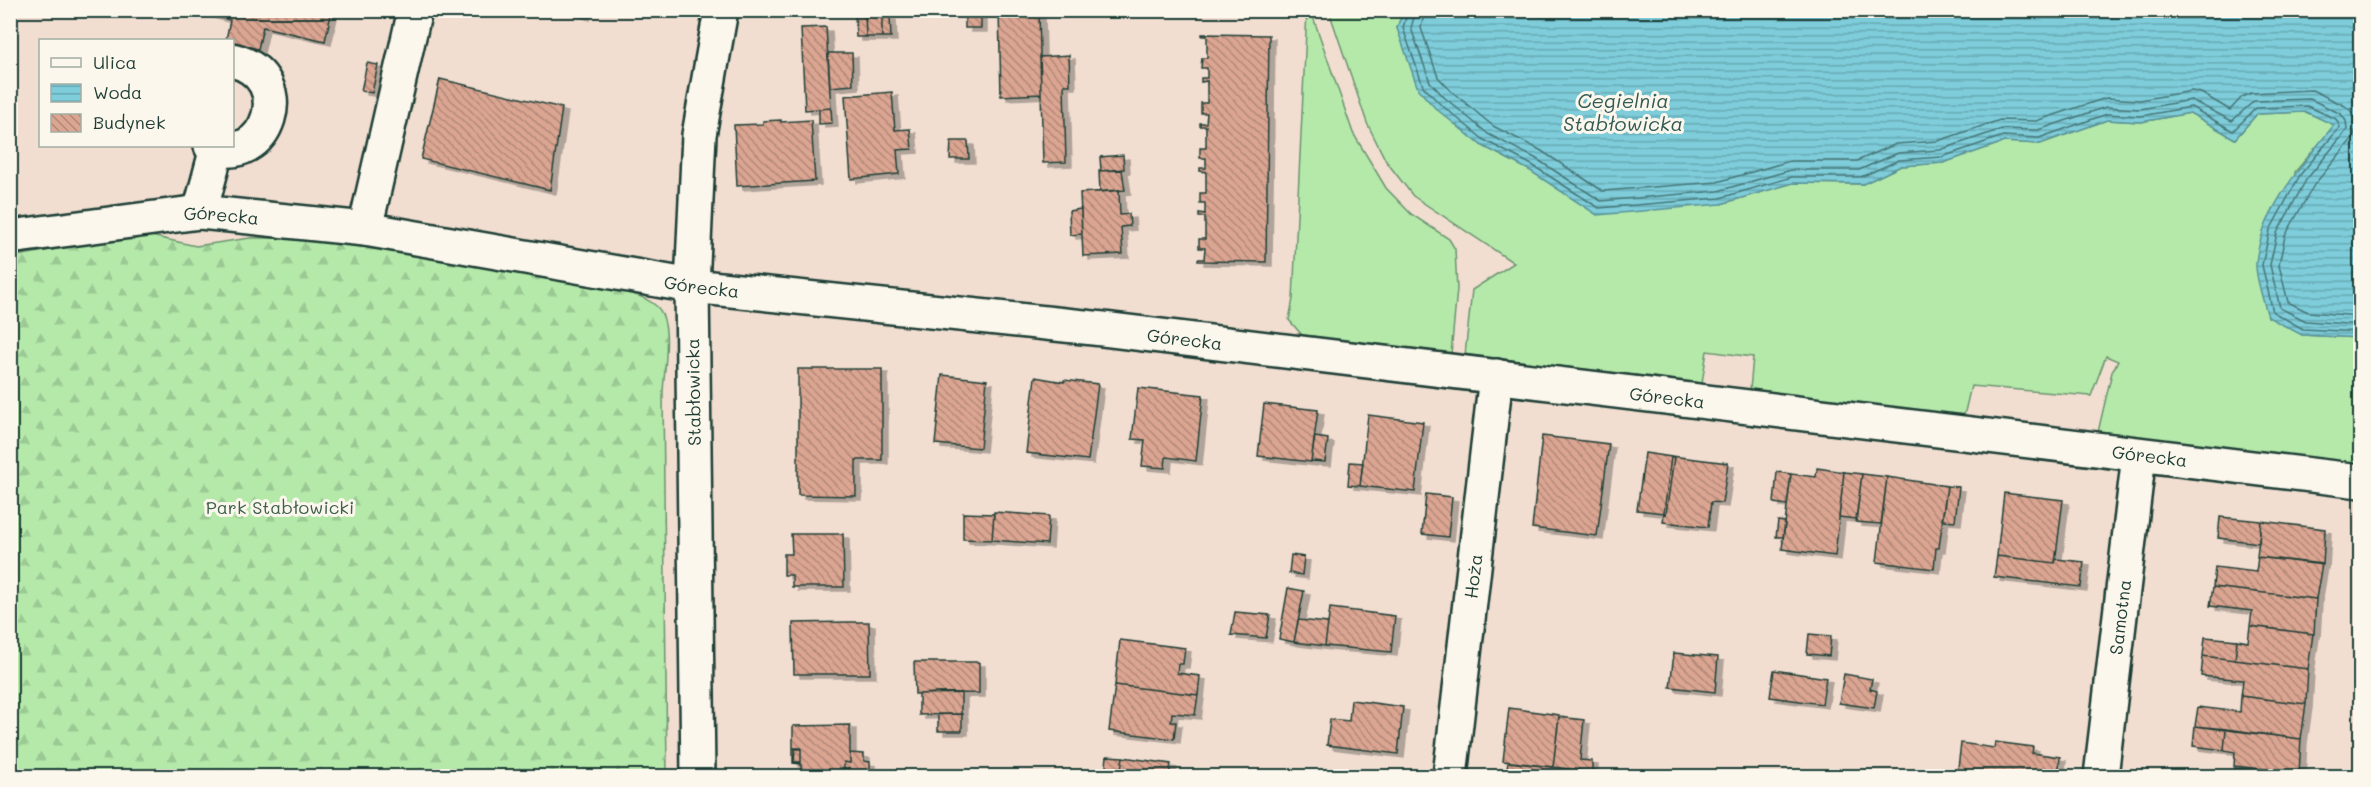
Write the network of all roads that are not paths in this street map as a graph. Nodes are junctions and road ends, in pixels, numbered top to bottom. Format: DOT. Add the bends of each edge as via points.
graph roads {
  1 [pos="415,10"];
  2 [pos="721,10"];
  3 [pos="234,61"];
  4 [pos="214,147"];
  5 [pos="200,212"];
  6 [pos="364,229"];
  7 [pos="10,237"];
  8 [pos="692,286"];
  9 [pos="1496,376"];
  10 [pos="2139,455"];
  11 [pos="2361,481"];
  12 [pos="698,777"];
  13 [pos="1450,777"];
  14 [pos="2101,777"];
  1 -- 6 [label="street"];
  2 -- 8 [label="street, Stabłowicka" via="699,135"];
  3 -- 4 [label="street" via="251,66 264,79 271,96 271,115 263,131 251,142 235,149"];
  4 -- 5 [label="street"];
  5 -- 6 [label="street, Górecka"];
  5 -- 7 [label="street, Górecka"];
  6 -- 8 [label="street, Górecka"];
  8 -- 9 [label="street, Górecka" via="1103,328"];
  8 -- 12 [label="street, Stabłowicka"];
  9 -- 10 [label="street, Górecka"];
  9 -- 13 [label="street, Hoża"];
  10 -- 11 [label="street, Górecka"];
  10 -- 14 [label="street, Samotna"];
}
